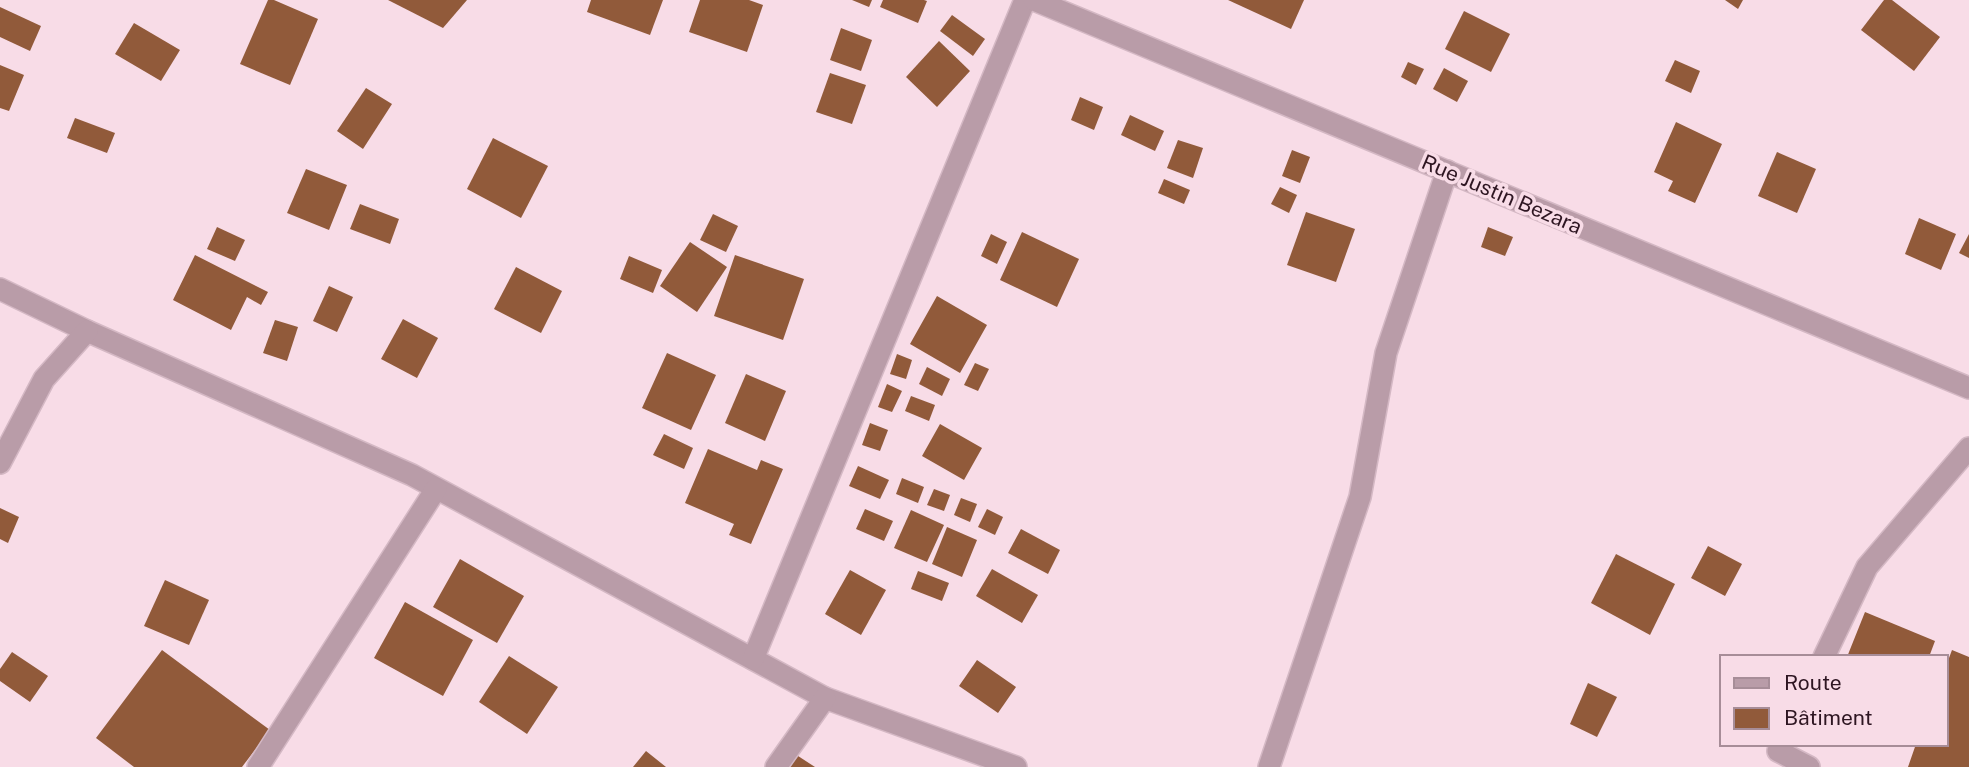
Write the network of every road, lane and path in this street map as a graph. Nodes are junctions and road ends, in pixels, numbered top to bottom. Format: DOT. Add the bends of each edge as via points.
graph roads {
  1 [pos="1025,0"];
  2 [pos="1034,0"];
  3 [pos="1447,171"];
  4 [pos="0,289"];
  5 [pos="87,331"];
  6 [pos="1969,388"];
  7 [pos="1969,448"];
  8 [pos="0,463"];
  9 [pos="436,489"];
  10 [pos="1825,655"];
  11 [pos="753,659"];
  12 [pos="825,698"];
  13 [pos="1776,754"];
  14 [pos="258,767"];
  15 [pos="776,767"];
  16 [pos="1016,767"];
  17 [pos="1269,767"];
  18 [pos="1809,767"];
  1 -- 11 [label="street"];
  2 -- 3 [label="street, Rue Justin Bezara"];
  3 -- 6 [label="street, Rue Justin Bezara"];
  3 -- 17 [label="street" via="1386,353 1360,497"];
  4 -- 5 [label="street"];
  5 -- 8 [label="street" via="44,379"];
  5 -- 9 [label="street"];
  7 -- 10 [label="street" via="1867,567"];
  9 -- 11 [label="street"];
  9 -- 14 [label="street"];
  11 -- 12 [label="street"];
  12 -- 15 [label="street"];
  12 -- 16 [label="street"];
  13 -- 18 [label="street"];
}
